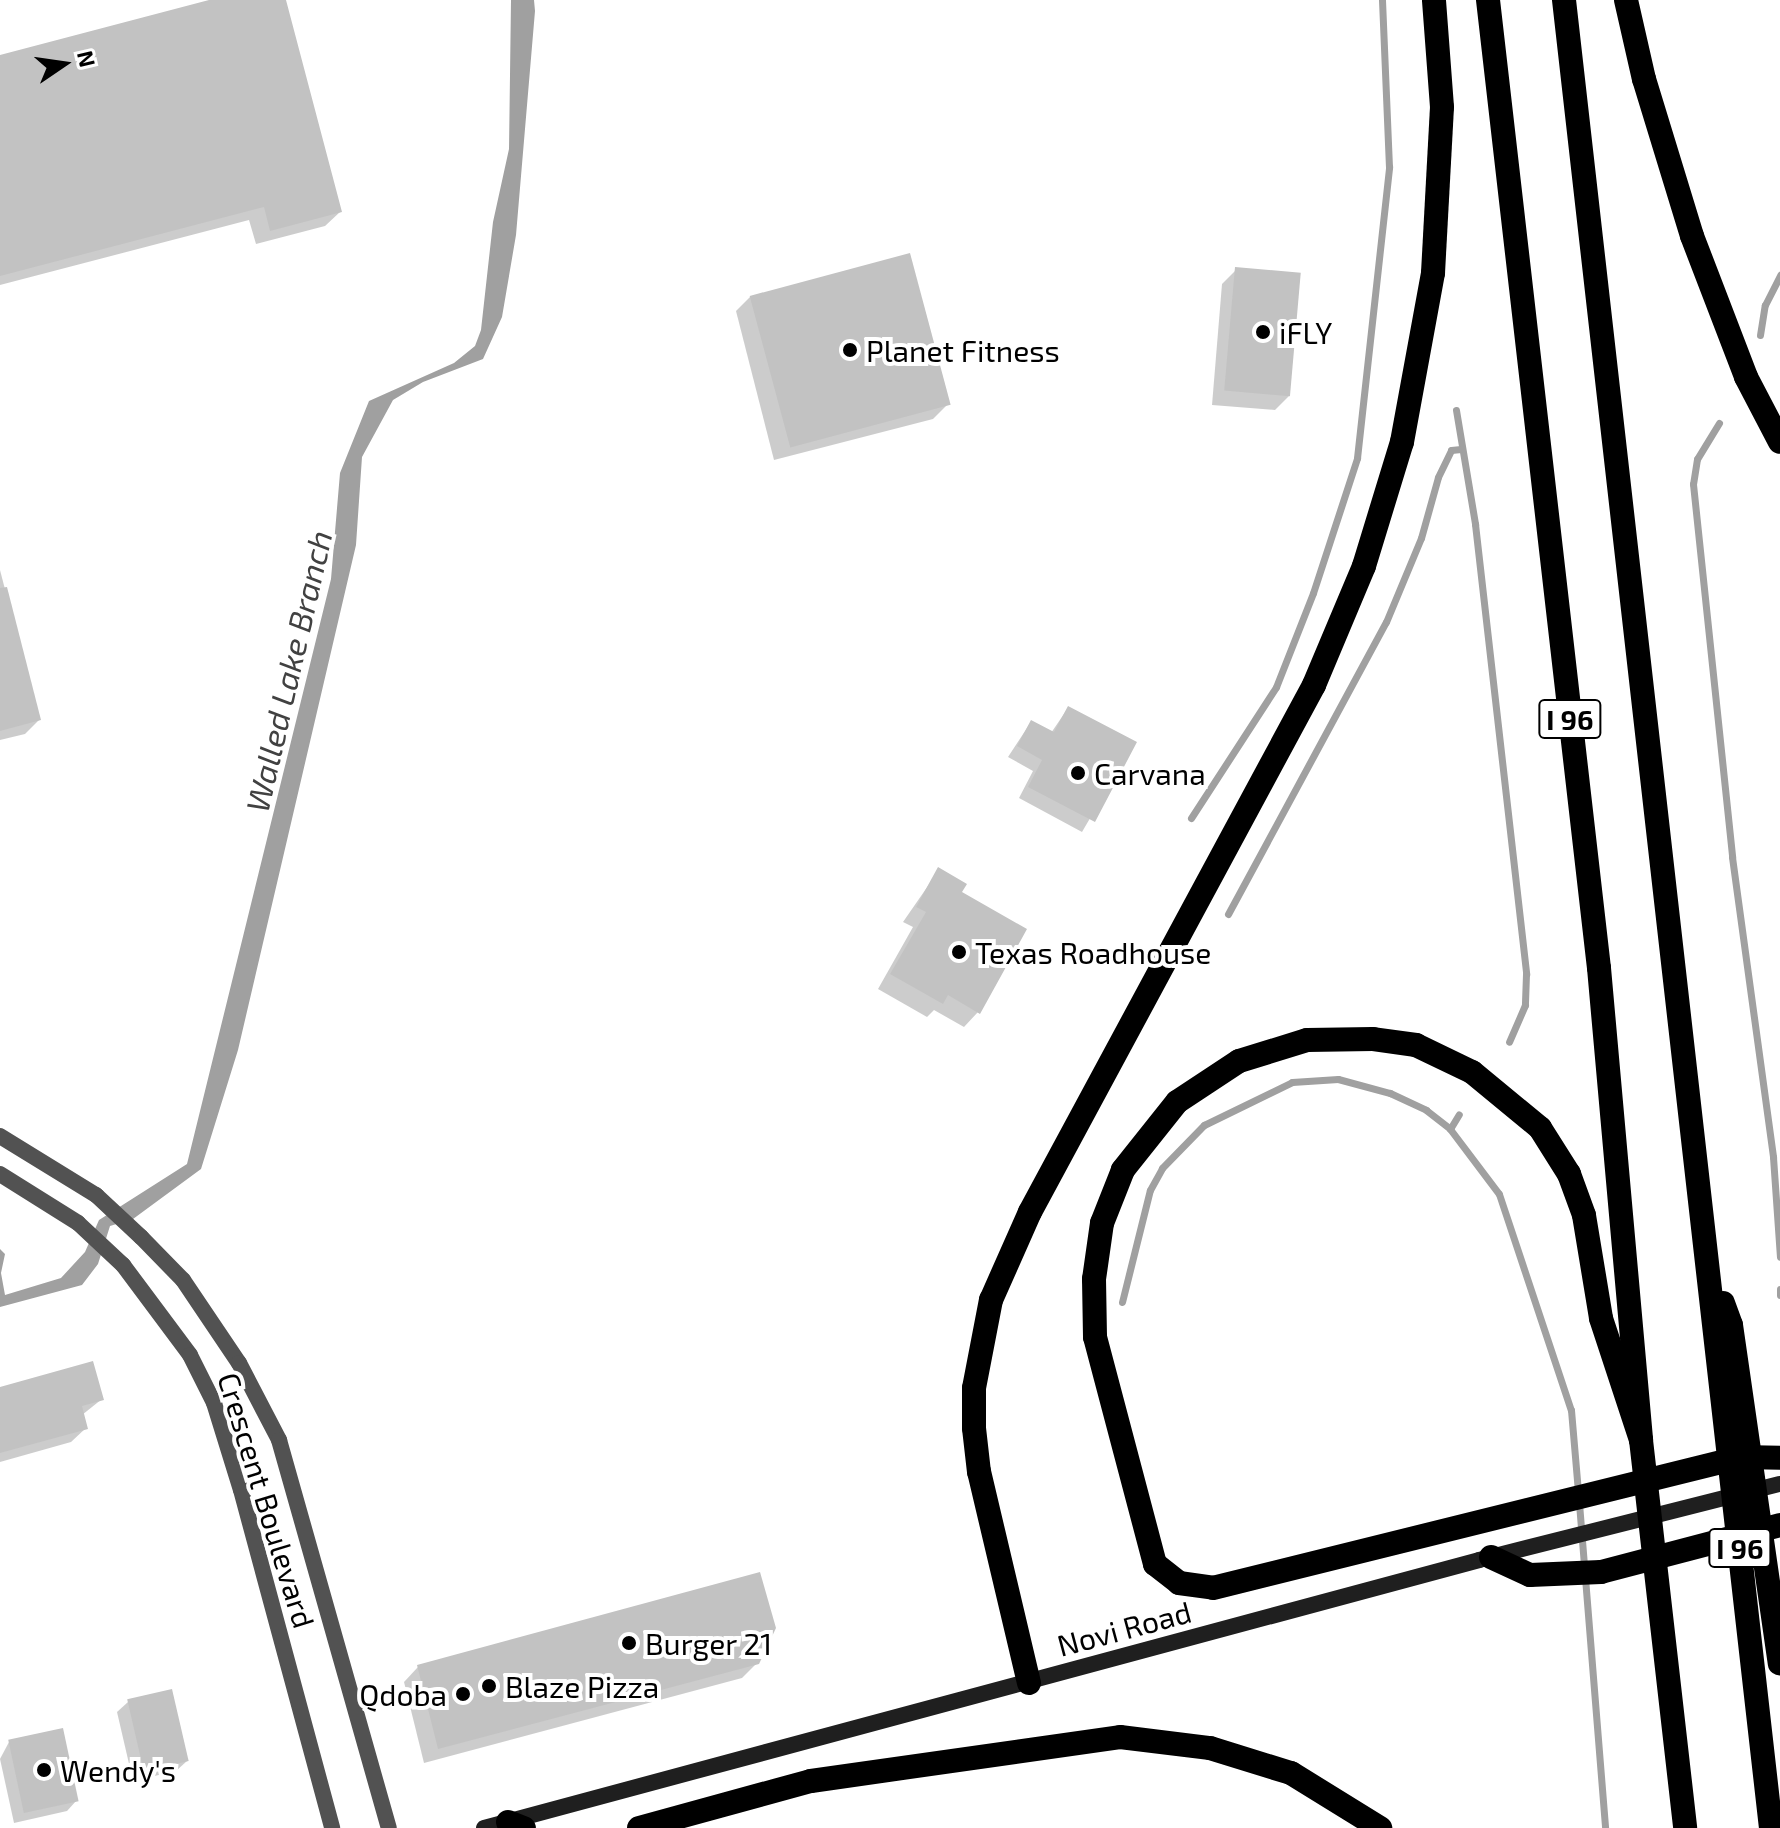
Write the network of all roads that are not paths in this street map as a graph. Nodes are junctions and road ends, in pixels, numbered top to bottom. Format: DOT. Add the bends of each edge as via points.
graph roads {
  1 [pos="1434,0"];
  2 [pos="1488,0"];
  3 [pos="1564,0"];
  4 [pos="1626,0"];
  5 [pos="1780,442"];
  6 [pos="0,1136"];
  7 [pos="0,1174"];
  8 [pos="1708,1268"];
  9 [pos="1641,1440"];
  10 [pos="1780,1458"];
  11 [pos="1780,1484"];
  12 [pos="1780,1525"];
  13 [pos="1491,1557"];
  14 [pos="1780,1663"];
  15 [pos="1029,1683"];
  16 [pos="505,1826"];
  17 [pos="332,1828"];
  18 [pos="389,1828"];
  19 [pos="639,1828"];
  20 [pos="1380,1828"];
  21 [pos="1685,1828"];
  22 [pos="1771,1828"];
  1 -- 15 [label="highway" via="1442,107 1433,273 1402,442 1364,566 1314,685 1030,1212 991,1300 974,1388 974,1428 979,1472"];
  2 -- 9 [label="highway, I 96" via="1599,968"];
  3 -- 8 [label="highway, I 96"];
  4 -- 5 [label="highway" via="1692,236 1746,377"];
  6 -- 18 [label="street, Crescent Boulevard" via="96,1195 183,1280 239,1363 279,1440"];
  7 -- 17 [label="street, Crescent Boulevard" via="78,1223 152,1300 190,1355 214,1403"];
  8 -- 14 [label="highway" via="1731,1325"];
  8 -- 22 [label="highway, I 96"];
  9 -- 10 [label="highway" via="1601,1318 1584,1215 1569,1174 1540,1128 1472,1072 1416,1045 1373,1039 1307,1040 1239,1061 1177,1102 1123,1170 1102,1223 1094,1279 1095,1337 1155,1564 1179,1583 1213,1588 1741,1457"];
  9 -- 21 [label="highway, I 96"];
  11 -- 13 [label="main road, Novi Road"];
  12 -- 13 [label="highway" via="1627,1566 1573,1574 1530,1575"];
  13 -- 15 [label="main road, Novi Road"];
  15 -- 16 [label="main road, Novi Road"];
  19 -- 20 [label="highway" via="811,1781 1120,1737 1210,1748 1291,1773"];
}
